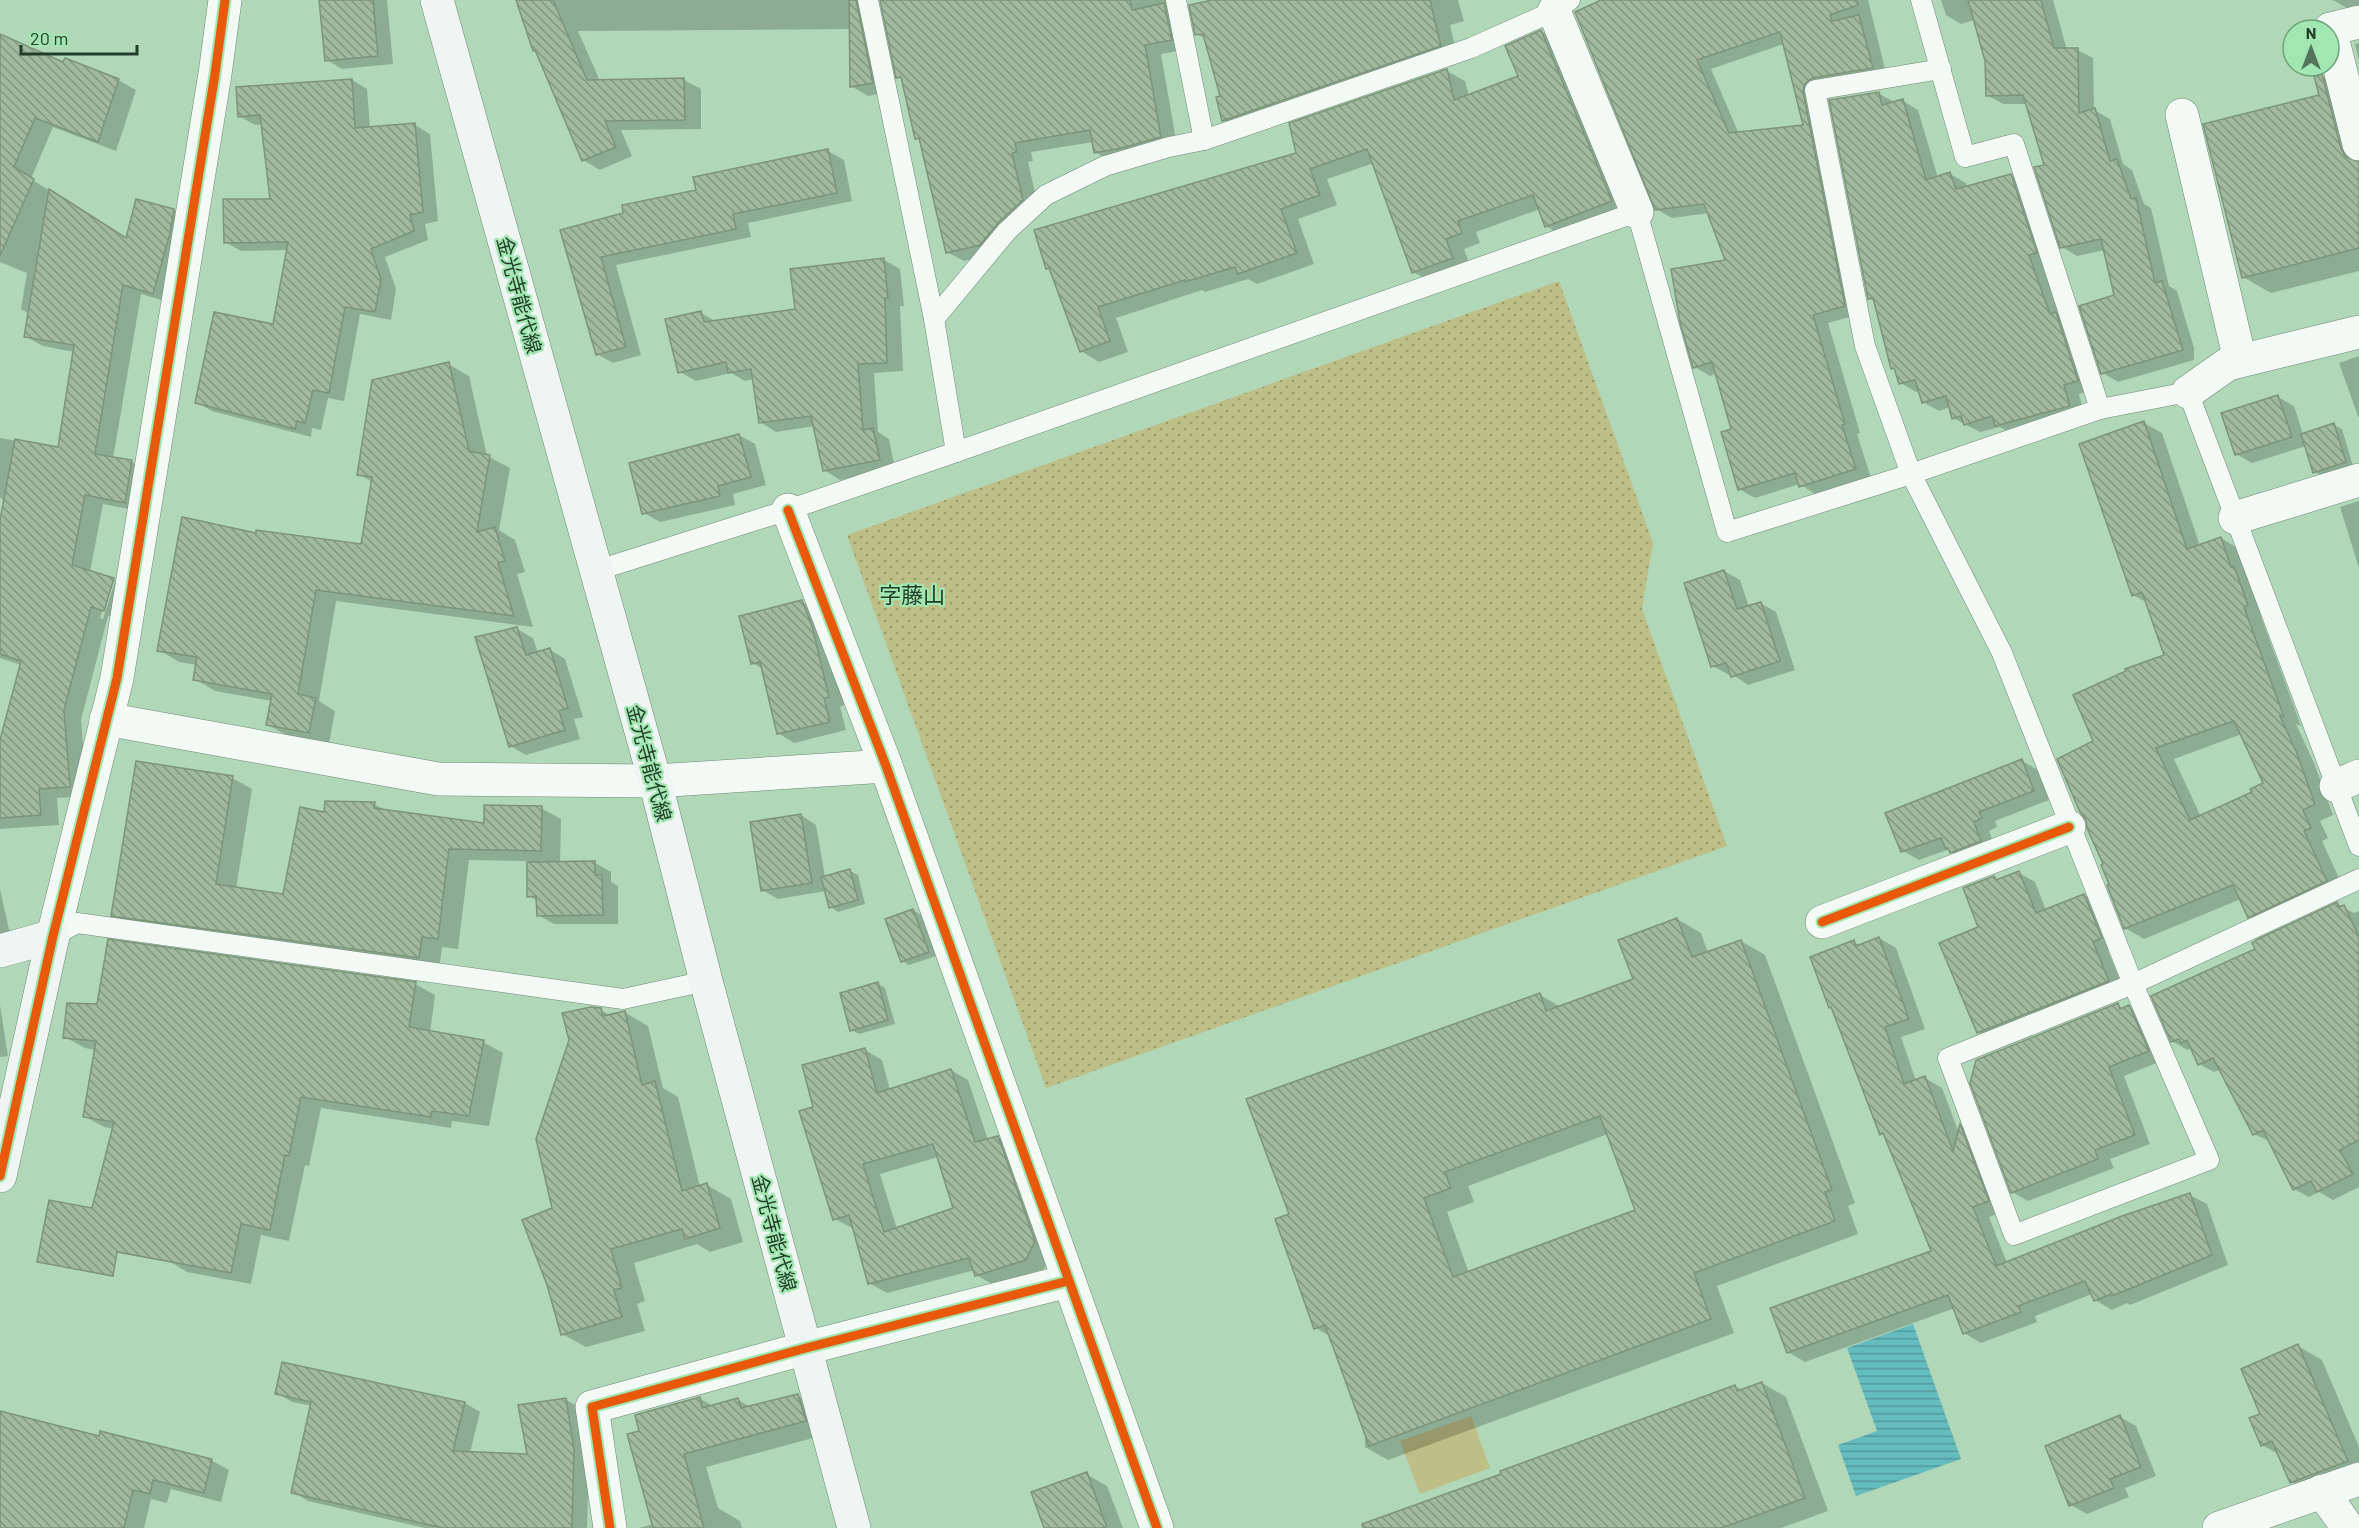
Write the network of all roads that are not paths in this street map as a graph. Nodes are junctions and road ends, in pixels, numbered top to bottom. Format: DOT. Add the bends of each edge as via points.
graph roads {
  1 [pos="225,0"];
  2 [pos="437,0"];
  3 [pos="867,0"];
  4 [pos="1176,0"];
  5 [pos="1921,0"];
  6 [pos="1562,5"];
  7 [pos="2359,22"];
  8 [pos="1941,69"];
  9 [pos="2182,115"];
  10 [pos="2358,136"];
  11 [pos="1204,140"];
  12 [pos="1637,212"];
  13 [pos="934,319"];
  14 [pos="2359,332"];
  15 [pos="2240,360"];
  16 [pos="2188,392"];
  17 [pos="2100,409"];
  18 [pos="956,452"];
  19 [pos="1911,474"];
  20 [pos="2359,480"];
  21 [pos="788,510"];
  22 [pos="2235,518"];
  23 [pos="595,571"];
  24 [pos="106,719"];
  25 [pos="886,766"];
  26 [pos="655,781"];
  27 [pos="2348,781"];
  28 [pos="2070,827"];
  29 [pos="2359,846"];
  30 [pos="2359,879"];
  31 [pos="1822,922"];
  32 [pos="53,936"];
  33 [pos="0,951"];
  34 [pos="706,981"];
  35 [pos="2133,984"];
  36 [pos="0,1176"];
  37 [pos="1068,1281"];
  38 [pos="806,1348"];
  39 [pos="2359,1479"];
  40 [pos="2322,1491"];
  41 [pos="610,1528"];
  42 [pos="854,1528"];
  43 [pos="1157,1528"];
  44 [pos="2219,1528"];
  45 [pos="2348,1528"];
  1 -- 24 [label="street" via="117,678"];
  2 -- 23 [label="main road, 金光寺能代線"];
  3 -- 13 [label="lane"];
  4 -- 11 [label="lane"];
  5 -- 8 [label="lane"];
  6 -- 11 [label="lane" via="1471,48"];
  6 -- 12 [label="street"];
  7 -- 10 [label="street" via="2330,29"];
  8 -- 17 [label="lane" via="1965,157 2014,144"];
  8 -- 19 [label="lane" via="1815,90 1865,346"];
  9 -- 15 [label="street"];
  11 -- 13 [label="lane" via="1105,166 1046,195 1007,231"];
  12 -- 18 [label="lane"];
  12 -- 19 [label="lane" via="1727,532"];
  13 -- 18 [label="lane"];
  14 -- 15 [label="street"];
  15 -- 16 [label="street"];
  16 -- 17 [label="lane"];
  16 -- 22 [label="lane"];
  17 -- 19 [label="lane"];
  18 -- 21 [label="lane"];
  19 -- 28 [label="lane" via="2002,653"];
  20 -- 22 [label="street"];
  21 -- 23 [label="lane"];
  21 -- 25 [label="street"];
  22 -- 27 [label="lane"];
  23 -- 26 [label="main road, 金光寺能代線"];
  24 -- 26 [label="street" via="438,779"];
  24 -- 32 [label="street"];
  25 -- 26 [label="street"];
  25 -- 37 [label="street"];
  26 -- 34 [label="main road, 金光寺能代線"];
  27 -- 29 [label="lane"];
  28 -- 31 [label="street"];
  28 -- 35 [label="lane"];
  30 -- 35 [label="lane"];
  32 -- 33 [label="main road"];
  32 -- 34 [label="lane" via="77,923 623,999"];
  32 -- 36 [label="main road"];
  34 -- 38 [label="main road, 金光寺能代線"];
  35 -- 35 [label="lane" via="1948,1058 2014,1235 2209,1160"];
  37 -- 38 [label="street"];
  37 -- 43 [label="street"];
  38 -- 41 [label="street" via="592,1407"];
  38 -- 42 [label="main road, 金光寺能代線"];
  39 -- 40 [label="street"];
  40 -- 44 [label="street"];
  40 -- 45 [label="street"];
}
